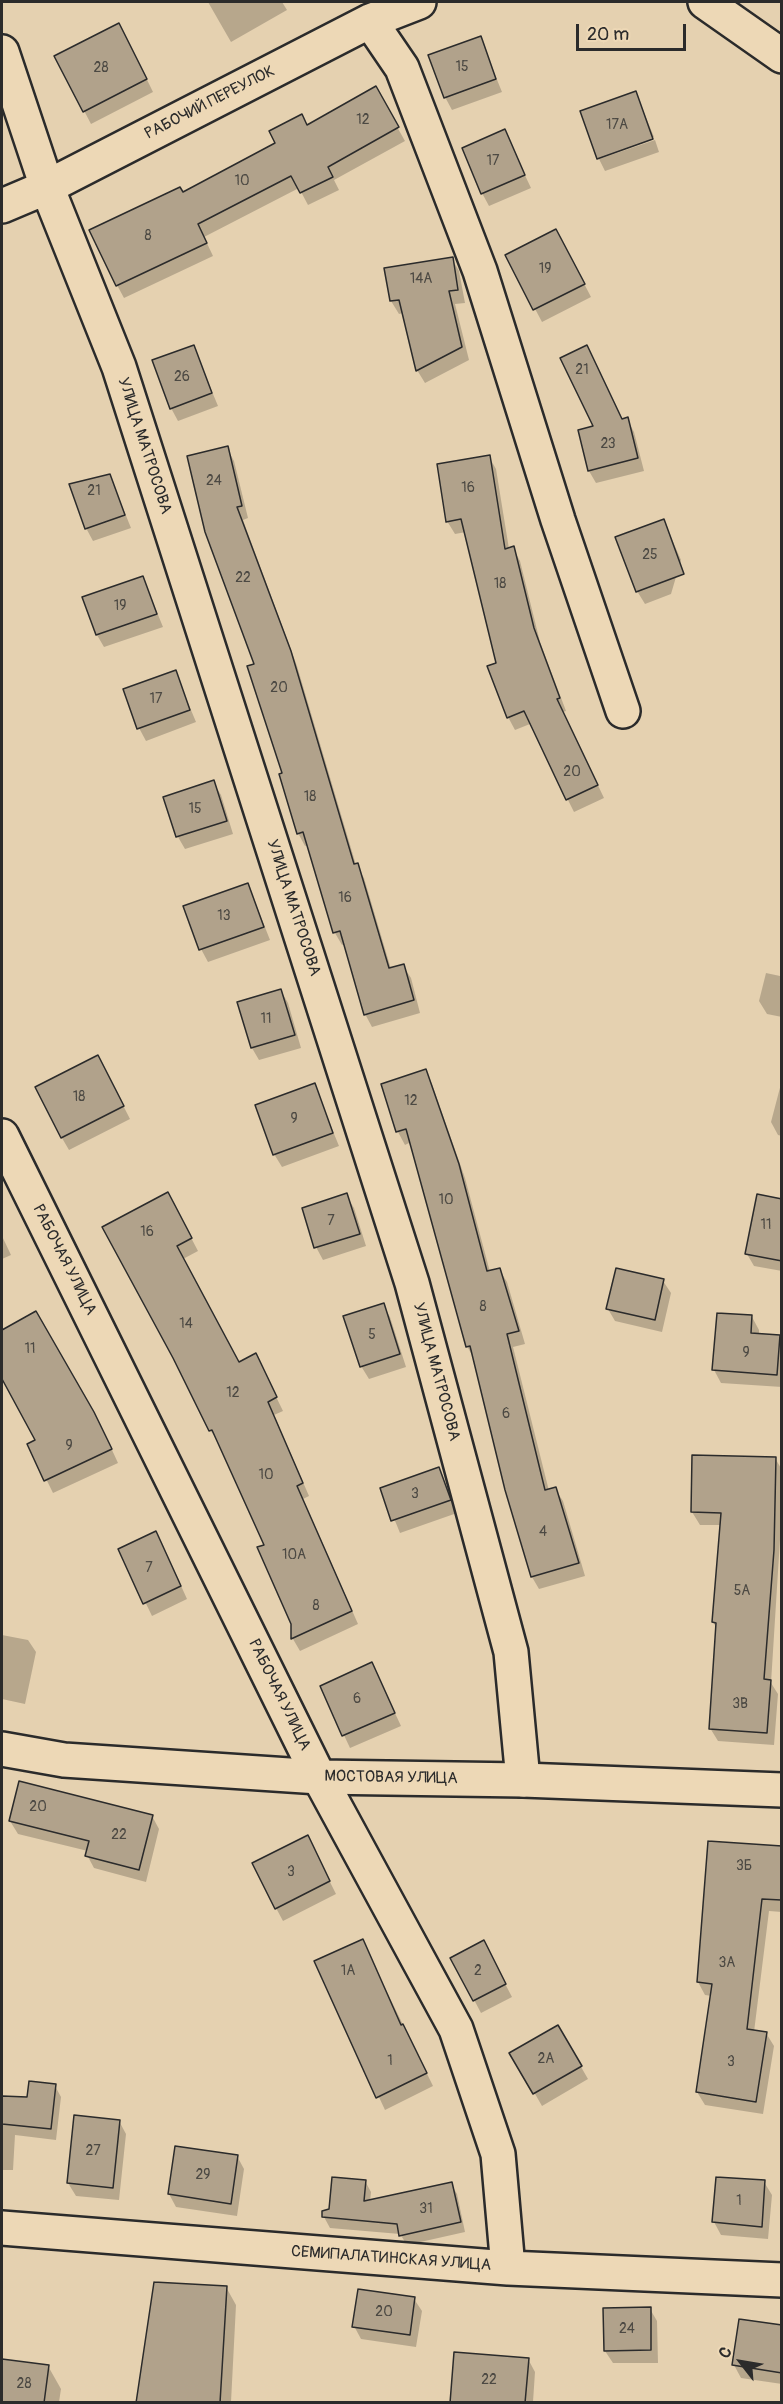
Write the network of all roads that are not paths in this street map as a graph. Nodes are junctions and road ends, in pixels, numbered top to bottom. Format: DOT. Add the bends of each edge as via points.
graph roads {
  1 [pos="419,2"];
  2 [pos="705,2"];
  3 [pos="370,21"];
  4 [pos="2,52"];
  5 [pos="782,56"];
  6 [pos="46,187"];
  7 [pos="2,206"];
  8 [pos="623,711"];
  9 [pos="2,1136"];
  10 [pos="2,1749"];
  11 [pos="319,1777"];
  12 [pos="523,1780"];
  13 [pos="782,1790"];
  14 [pos="2,2229"];
  15 [pos="508,2268"];
  16 [pos="782,2280"];
  1 -- 3 [label="street, РАБОЧИЙ ПЕРЕУЛОК"];
  2 -- 5 [label="street"];
  3 -- 6 [label="street, РАБОЧИЙ ПЕРЕУЛОК"];
  3 -- 8 [label="street" via="402,68 480,271"];
  4 -- 6 [label="street, УЛИЦА МАТРОСОВА"];
  6 -- 7 [label="street, РАБОЧИЙ ПЕРЕУЛОК"];
  6 -- 12 [label="street, УЛИЦА МАТРОСОВА" via="119,367 412,1283 512,1652"];
  9 -- 11 [label="street, РАБОЧАЯ УЛИЦА"];
  10 -- 11 [label="street, МОСТОВАЯ УЛИЦА" via="64,1760"];
  11 -- 12 [label="street, МОСТОВАЯ УЛИЦА"];
  11 -- 15 [label="street, РАБОЧАЯ УЛИЦА" via="456,2029 498,2154"];
  12 -- 13 [label="street, МОСТОВАЯ УЛИЦА"];
  14 -- 15 [label="street, СЕМИПАЛАТИНСКАЯ УЛИЦА"];
  15 -- 16 [label="street, СЕМИПАЛАТИНСКАЯ УЛИЦА"];
}
